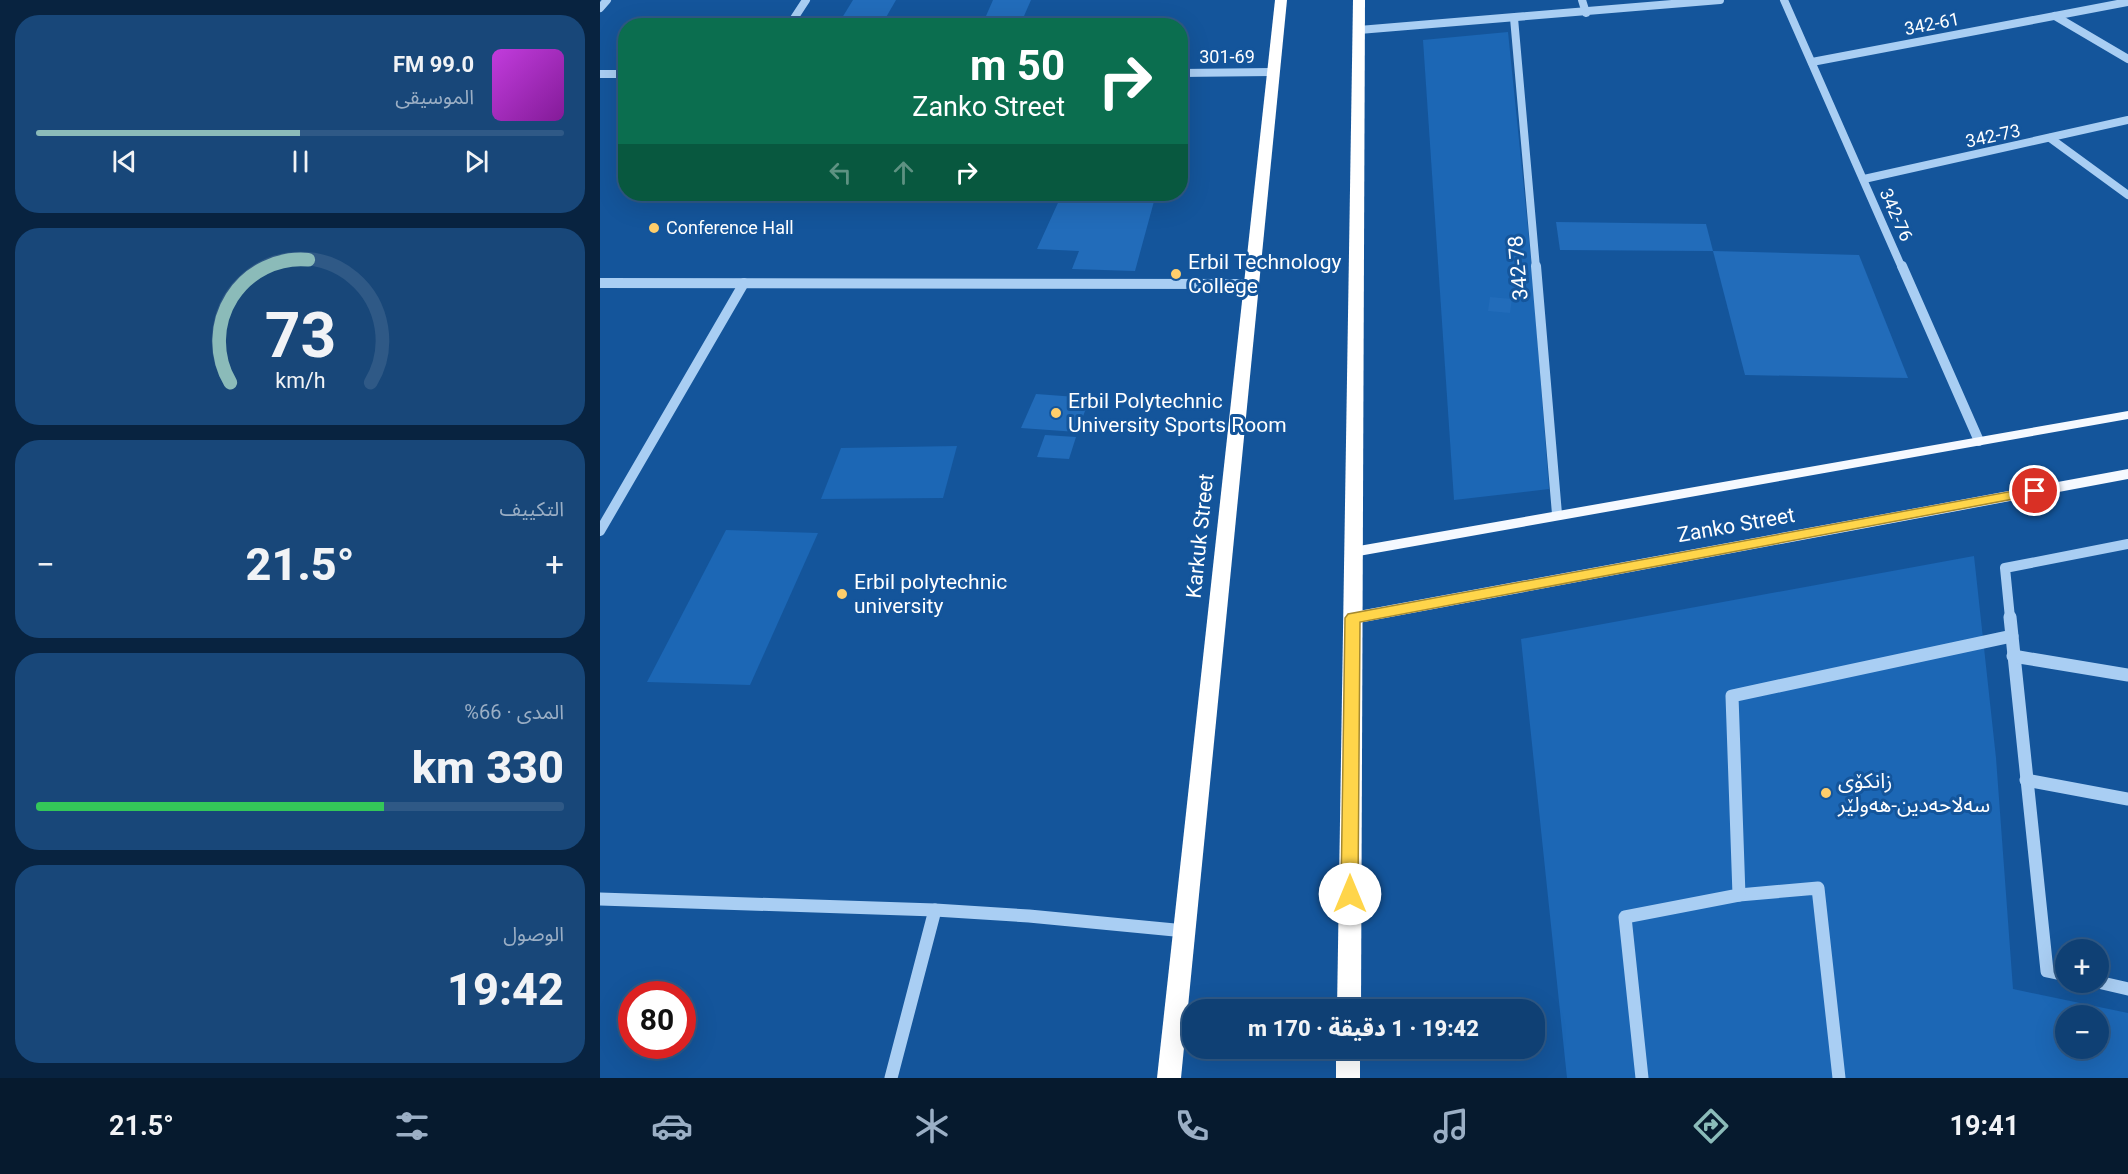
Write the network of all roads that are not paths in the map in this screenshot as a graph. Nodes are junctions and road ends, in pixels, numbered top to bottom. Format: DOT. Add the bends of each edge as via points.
graph roads {
  1 [pos="608,0"];
  2 [pos="806,0"];
  3 [pos="1281,0"];
  4 [pos="1359,0"];
  5 [pos="1582,0"];
  6 [pos="1720,0"];
  7 [pos="1784,0"];
  8 [pos="2128,2"];
  9 [pos="600,8"];
  10 [pos="1586,13"];
  11 [pos="2055,16"];
  12 [pos="794,18"];
  13 [pos="1514,18"];
  14 [pos="1359,30"];
  15 [pos="2128,58"];
  16 [pos="1812,62"];
  17 [pos="1188,72"];
  18 [pos="1274,72"];
  19 [pos="600,74"];
  20 [pos="618,74"];
  21 [pos="2128,120"];
  22 [pos="2050,138"];
  23 [pos="1864,179"];
  24 [pos="2128,195"];
  25 [pos="600,283"];
  26 [pos="744,283"];
  27 [pos="1251,284"];
  28 [pos="2128,415"];
  29 [pos="1979,441"];
  30 [pos="2128,474"];
  31 [pos="1557,514"];
  32 [pos="600,531"];
  33 [pos="2128,544"];
  34 [pos="1353,552"];
  35 [pos="1353,618"];
  36 [pos="2012,636"];
  37 [pos="2013,656"];
  38 [pos="2128,675"];
  39 [pos="2026,780"];
  40 [pos="2128,799"];
  41 [pos="1739,895"];
  42 [pos="600,899"];
  43 [pos="935,910"];
  44 [pos="1185,931"];
  45 [pos="2055,973"];
  46 [pos="2109,985"];
  47 [pos="2128,989"];
  48 [pos="1349,999"];
  49 [pos="1348,1059"];
  50 [pos="891,1078"];
  51 [pos="1169,1078"];
  52 [pos="1348,1078"];
  53 [pos="1642,1078"];
  54 [pos="1839,1078"];
  1 -- 9 [label="street"];
  2 -- 12 [label="street"];
  3 -- 18 [label="highway, Karkuk Street"];
  4 -- 14 [label="highway"];
  5 -- 10 [label="street"];
  6 -- 10 [label="street"];
  7 -- 16 [label="street, 342-76"];
  8 -- 11 [label="street, 342-61"];
  10 -- 13 [label="street"];
  11 -- 15 [label="street"];
  11 -- 16 [label="street, 342-61"];
  13 -- 14 [label="street"];
  13 -- 31 [label="street, 342-78"];
  14 -- 34 [label="highway"];
  16 -- 23 [label="street, 342-76"];
  17 -- 18 [label="street, 301-69"];
  18 -- 27 [label="highway, Karkuk Street"];
  19 -- 20 [label="street"];
  21 -- 22 [label="street, 342-73"];
  22 -- 23 [label="street, 342-73"];
  22 -- 24 [label="street"];
  23 -- 29 [label="street, 342-76"];
  25 -- 26 [label="street"];
  26 -- 27 [label="street"];
  26 -- 32 [label="street"];
  27 -- 44 [label="highway, Karkuk Street"];
  28 -- 29 [label="main road, Zanko Street"];
  29 -- 31 [label="main road, Zanko Street"];
  30 -- 35 [label="main road, Zanko Street"];
  31 -- 34 [label="main road, Zanko Street"];
  33 -- 36 [label="street" via="2005,568"];
  34 -- 35 [label="highway"];
  35 -- 48 [label="highway"];
  36 -- 37 [label="street"];
  36 -- 41 [label="street" via="1732,696"];
  37 -- 38 [label="street"];
  37 -- 39 [label="street"];
  39 -- 40 [label="street"];
  39 -- 45 [label="street" via="2047,971"];
  41 -- 53 [label="street" via="1625,917"];
  41 -- 54 [label="street" via="1818,888"];
  42 -- 43 [label="street"];
  43 -- 44 [label="street"];
  43 -- 50 [label="street"];
  44 -- 51 [label="highway, Karkuk Street"];
  46 -- 47 [label="street"];
  49 -- 52 [label="highway"];
}
